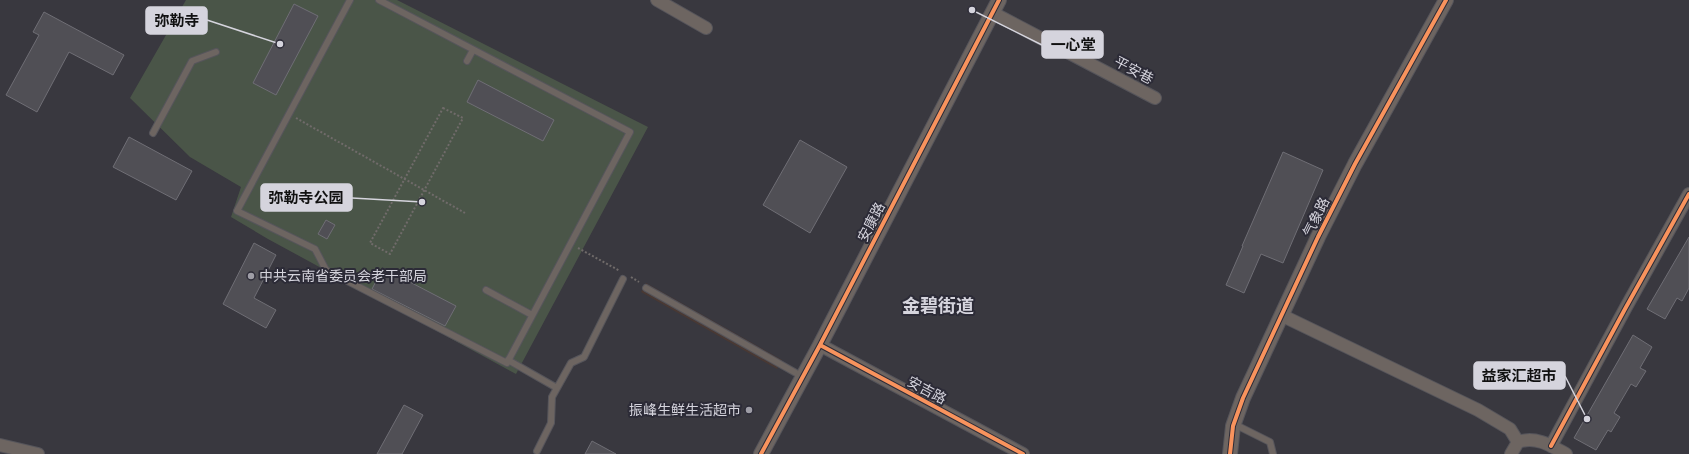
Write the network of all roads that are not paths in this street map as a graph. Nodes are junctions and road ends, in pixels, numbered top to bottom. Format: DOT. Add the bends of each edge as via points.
graph roads {
  1 [pos="350,0"];
  2 [pos="379,0"];
  3 [pos="657,0"];
  4 [pos="999,0"];
  5 [pos="1446,0"];
  6 [pos="993,13"];
  7 [pos="706,28"];
  8 [pos="473,50"];
  9 [pos="216,52"];
  10 [pos="467,61"];
  11 [pos="1155,98"];
  12 [pos="152,133"];
  13 [pos="1689,194"];
  14 [pos="623,279"];
  15 [pos="646,288"];
  16 [pos="486,290"];
  17 [pos="532,315"];
  18 [pos="1281,315"];
  19 [pos="820,345"];
  20 [pos="508,360"];
  21 [pos="803,377"];
  22 [pos="557,388"];
  23 [pos="1234,424"];
  24 [pos="1518,442"];
  25 [pos="0,445"];
  26 [pos="1551,446"];
  27 [pos="537,451"];
  28 [pos="38,454"];
  29 [pos="761,454"];
  30 [pos="1023,454"];
  31 [pos="1230,454"];
  32 [pos="1273,454"];
  33 [pos="1512,454"];
  34 [pos="1566,454"];
  1 -- 20 [label="lane" via="237,211 315,249 326,270 507,363"];
  2 -- 8 [label="lane"];
  3 -- 7 [label="street"];
  4 -- 6 [label="street, 安康路"];
  5 -- 18 [label="street, 气象路" via="1355,164"];
  6 -- 11 [label="street, 平安巷"];
  6 -- 19 [label="street, 安康路"];
  8 -- 10 [label="lane"];
  8 -- 17 [label="lane" via="630,132"];
  9 -- 12 [label="lane" via="192,61"];
  13 -- 26 [label="street"];
  14 -- 22 [label="lane" via="584,357 571,363"];
  15 -- 21 [label="lane"];
  16 -- 17 [label="lane"];
  17 -- 20 [label="lane"];
  18 -- 23 [label="street, 气象路" via="1243,398"];
  18 -- 24 [label="street" via="1478,410 1510,429"];
  19 -- 21 [label="street, 安康路"];
  19 -- 30 [label="street, 安吉路"];
  20 -- 22 [label="lane"];
  21 -- 29 [label="street, 安康路"];
  22 -- 27 [label="lane" via="552,397 552,423"];
  23 -- 31 [label="street, 气象路"];
  23 -- 32 [label="lane" via="1270,442"];
  24 -- 26 [label="street" via="1537,440"];
  24 -- 33 [label="street"];
  25 -- 28 [label="street"];
  26 -- 34 [label="street"];
}
